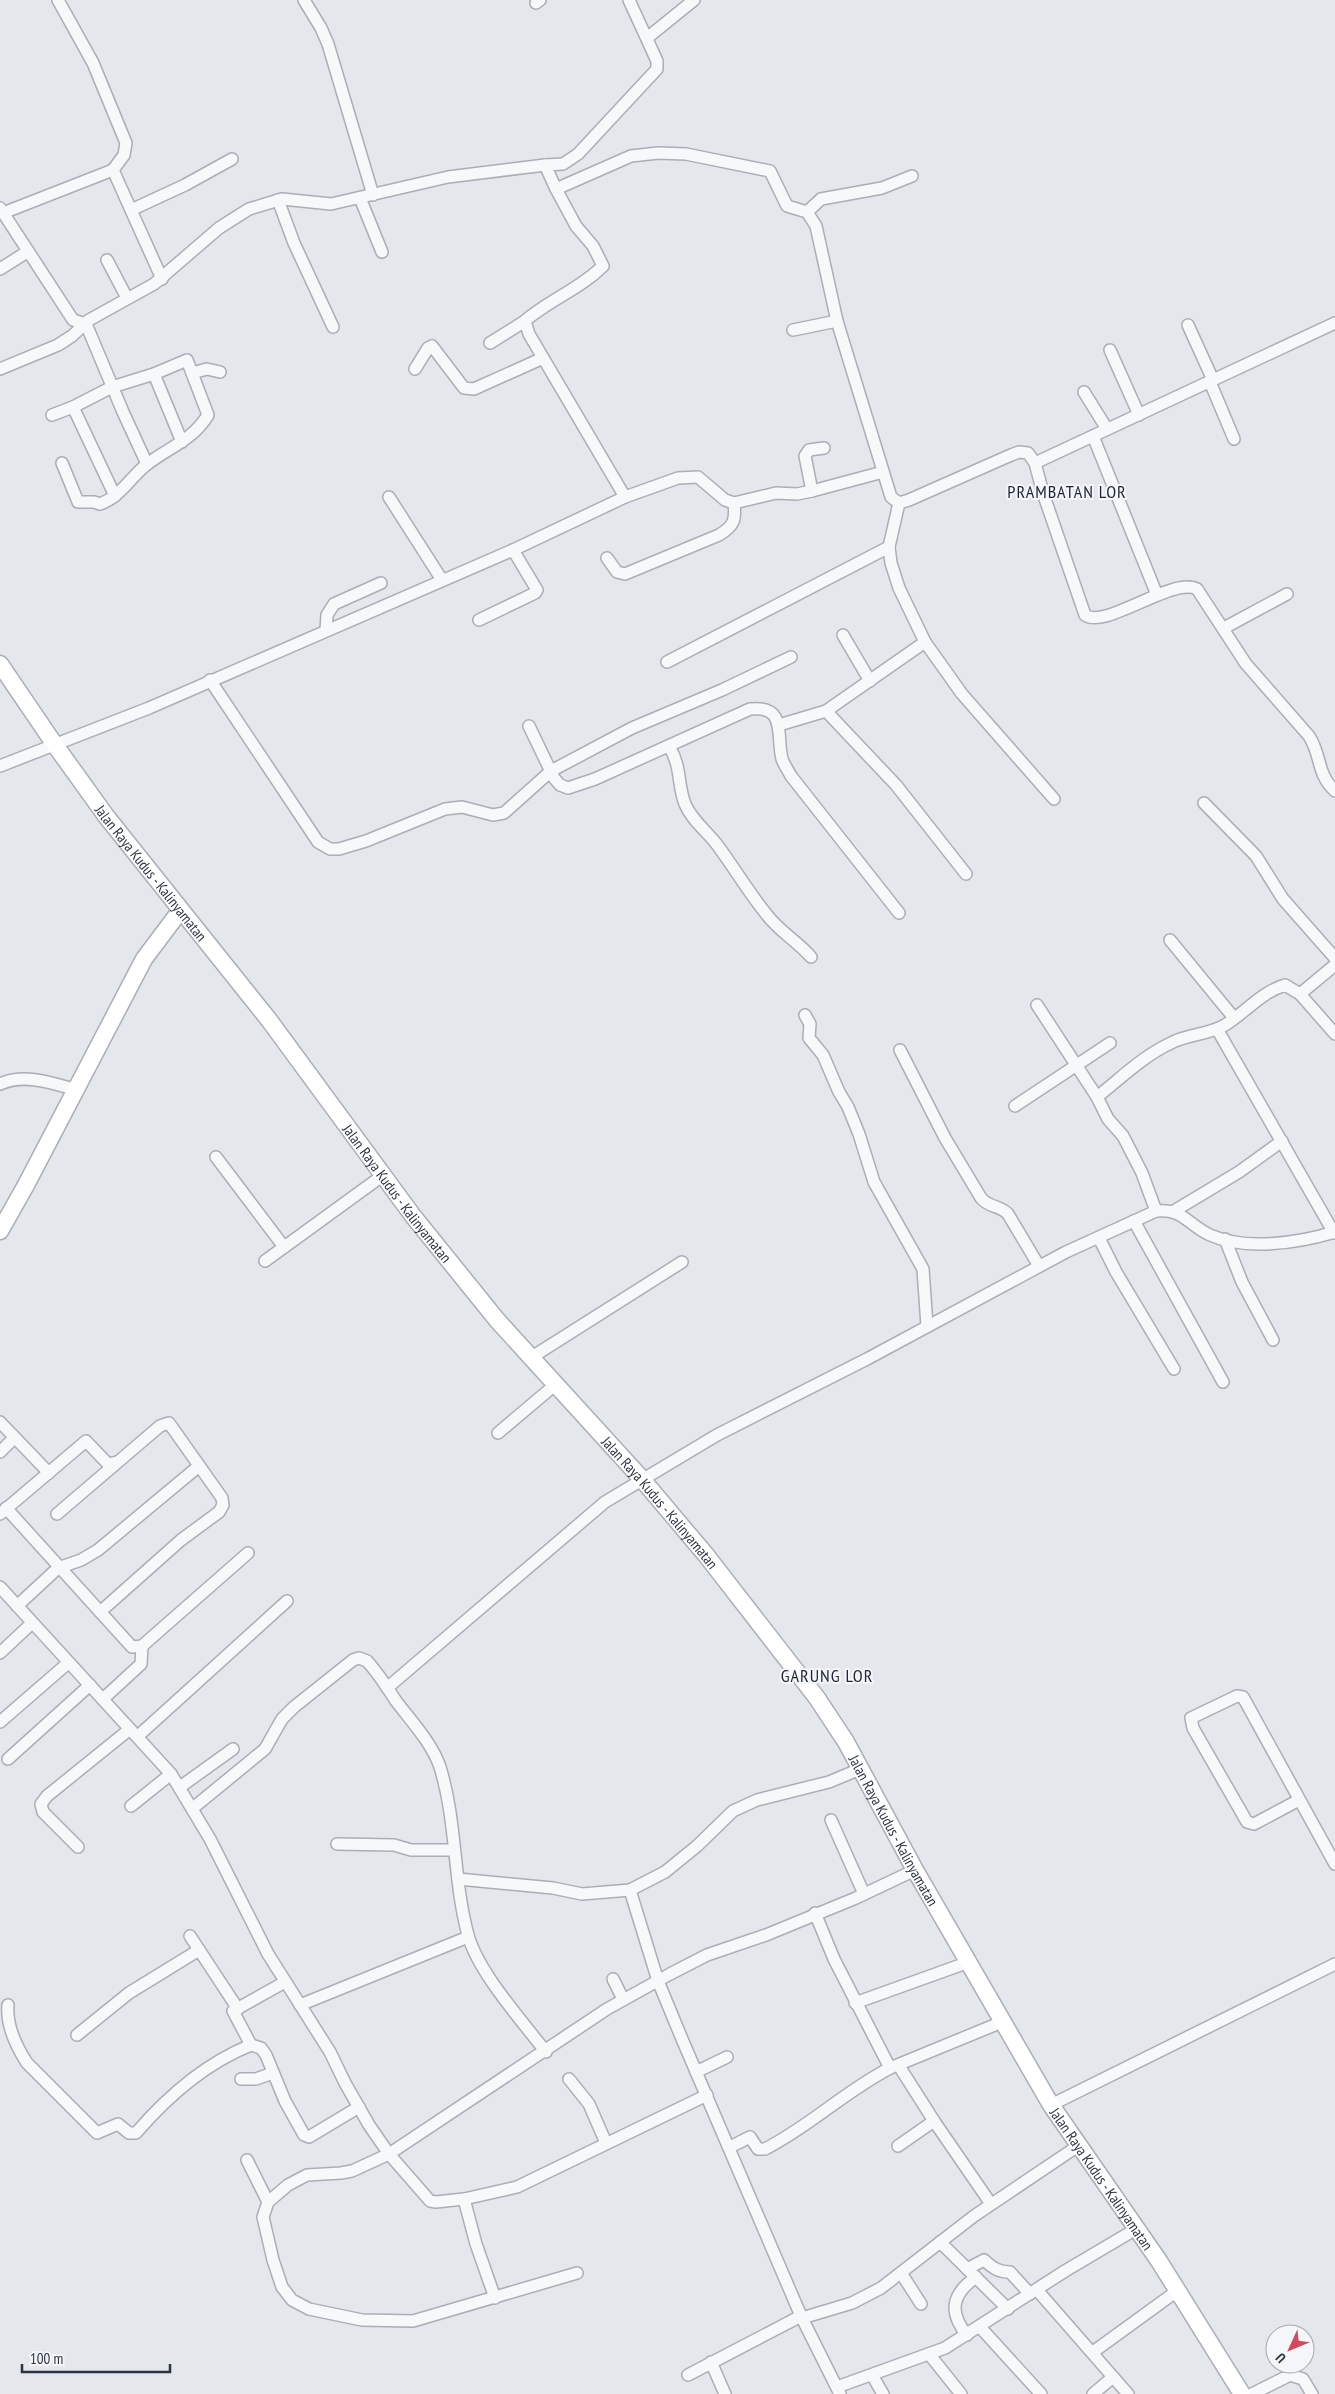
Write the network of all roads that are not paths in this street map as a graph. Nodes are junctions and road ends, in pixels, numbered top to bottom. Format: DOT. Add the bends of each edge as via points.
graph roads {
  1 [pos="58,0"];
  2 [pos="304,0"];
  3 [pos="629,0"];
  4 [pos="694,0"];
  5 [pos="647,38"];
  6 [pos="232,159"];
  7 [pos="545,167"];
  8 [pos="113,170"];
  9 [pos="912,176"];
  10 [pos="554,185"];
  11 [pos="373,195"];
  12 [pos="360,198"];
  13 [pos="278,200"];
  14 [pos="131,210"];
  15 [pos="2,211"];
  16 [pos="807,212"];
  17 [pos="27,252"];
  18 [pos="382,252"];
  19 [pos="107,260"];
  20 [pos="0,269"];
  21 [pos="162,279"];
  22 [pos="127,298"];
  23 [pos="525,321"];
  24 [pos="837,321"];
  25 [pos="1335,323"];
  26 [pos="86,324"];
  27 [pos="1188,325"];
  28 [pos="333,327"];
  29 [pos="793,330"];
  30 [pos="490,343"];
  31 [pos="1110,350"];
  32 [pos="543,358"];
  33 [pos="415,369"];
  34 [pos="0,370"];
  35 [pos="220,372"];
  36 [pos="192,373"];
  37 [pos="154,374"];
  38 [pos="1211,381"];
  39 [pos="112,388"];
  40 [pos="1084,392"];
  41 [pos="73,407"];
  42 [pos="52,415"];
  43 [pos="1139,415"];
  44 [pos="1107,429"];
  45 [pos="1093,436"];
  46 [pos="1234,439"];
  47 [pos="182,442"];
  48 [pos="824,448"];
  49 [pos="62,462"];
  50 [pos="1035,462"];
  51 [pos="147,464"];
  52 [pos="883,472"];
  53 [pos="812,492"];
  54 [pos="115,496"];
  55 [pos="389,497"];
  56 [pos="625,497"];
  57 [pos="734,503"];
  58 [pos="899,503"];
  59 [pos="889,547"];
  60 [pos="513,550"];
  61 [pos="607,558"];
  62 [pos="442,580"];
  63 [pos="381,583"];
  64 [pos="1287,594"];
  65 [pos="1157,595"];
  66 [pos="479,620"];
  67 [pos="1224,628"];
  68 [pos="326,630"];
  69 [pos="842,635"];
  70 [pos="925,642"];
  71 [pos="791,657"];
  72 [pos="667,662"];
  73 [pos="0,664"];
  74 [pos="210,680"];
  75 [pos="870,681"];
  76 [pos="826,711"];
  77 [pos="779,725"];
  78 [pos="529,726"];
  79 [pos="55,745"];
  80 [pos="669,746"];
  81 [pos="0,766"];
  82 [pos="551,771"];
  83 [pos="1335,791"];
  84 [pos="1054,799"];
  85 [pos="1204,803"];
  86 [pos="966,874"];
  87 [pos="180,910"];
  88 [pos="899,913"];
  89 [pos="1170,940"];
  90 [pos="811,957"];
  91 [pos="1335,958"];
  92 [pos="1335,964"];
  93 [pos="1300,994"];
  94 [pos="1037,1005"];
  95 [pos="805,1015"];
  96 [pos="1234,1018"];
  97 [pos="1217,1029"];
  98 [pos="1335,1034"];
  99 [pos="1110,1043"];
  100 [pos="900,1050"];
  101 [pos="1077,1066"];
  102 [pos="0,1084"];
  103 [pos="77,1090"];
  104 [pos="1097,1097"];
  105 [pos="1015,1106"];
  106 [pos="1282,1141"];
  107 [pos="216,1157"];
  108 [pos="382,1176"];
  109 [pos="1156,1211"];
  110 [pos="1174,1211"];
  111 [pos="1134,1221"];
  112 [pos="0,1231"];
  113 [pos="1335,1232"];
  114 [pos="1100,1238"];
  115 [pos="1225,1239"];
  116 [pos="284,1247"];
  117 [pos="265,1261"];
  118 [pos="682,1262"];
  119 [pos="1039,1266"];
  120 [pos="927,1326"];
  121 [pos="1273,1340"];
  122 [pos="532,1358"];
  123 [pos="1174,1368"];
  124 [pos="1223,1382"];
  125 [pos="556,1384"];
  126 [pos="0,1422"];
  127 [pos="498,1433"];
  128 [pos="14,1438"];
  129 [pos="0,1452"];
  130 [pos="117,1462"];
  131 [pos="199,1466"];
  132 [pos="49,1473"];
  133 [pos="641,1478"];
  134 [pos="3,1511"];
  135 [pos="58,1514"];
  136 [pos="248,1553"];
  137 [pos="58,1568"];
  138 [pos="0,1587"];
  139 [pos="287,1600"];
  140 [pos="17,1606"];
  141 [pos="100,1612"];
  142 [pos="31,1624"];
  143 [pos="142,1646"];
  144 [pos="0,1653"];
  145 [pos="68,1663"];
  146 [pos="90,1685"];
  147 [pos="387,1688"];
  148 [pos="104,1698"];
  149 [pos="0,1722"];
  150 [pos="134,1732"];
  151 [pos="233,1749"];
  152 [pos="8,1759"];
  153 [pos="860,1769"];
  154 [pos="170,1774"];
  155 [pos="180,1787"];
  156 [pos="1299,1800"];
  157 [pos="131,1806"];
  158 [pos="193,1808"];
  159 [pos="831,1820"];
  160 [pos="337,1844"];
  161 [pos="78,1847"];
  162 [pos="454,1850"];
  163 [pos="1335,1864"];
  164 [pos="915,1870"];
  165 [pos="458,1879"];
  166 [pos="630,1890"];
  167 [pos="864,1894"];
  168 [pos="815,1913"];
  169 [pos="190,1936"];
  170 [pos="468,1937"];
  171 [pos="199,1950"];
  172 [pos="969,1962"];
  173 [pos="1335,1964"];
  174 [pos="613,1979"];
  175 [pos="658,1981"];
  176 [pos="285,1982"];
  177 [pos="623,1999"];
  178 [pos="855,2003"];
  179 [pos="300,2005"];
  180 [pos="8,2006"];
  181 [pos="238,2008"];
  182 [pos="1002,2022"];
  183 [pos="77,2035"];
  184 [pos="251,2045"];
  185 [pos="546,2052"];
  186 [pos="727,2057"];
  187 [pos="894,2067"];
  188 [pos="273,2072"];
  189 [pos="696,2072"];
  190 [pos="241,2079"];
  191 [pos="569,2079"];
  192 [pos="707,2095"];
  193 [pos="1051,2105"];
  194 [pos="358,2107"];
  195 [pos="934,2121"];
  196 [pos="606,2143"];
  197 [pos="898,2146"];
  198 [pos="1078,2146"];
  199 [pos="730,2147"];
  200 [pos="388,2154"];
  201 [pos="248,2160"];
  202 [pos="464,2199"];
  203 [pos="268,2202"];
  204 [pos="992,2204"];
  205 [pos="1136,2230"];
  206 [pos="940,2242"];
  207 [pos="901,2272"];
  208 [pos="577,2273"];
  209 [pos="972,2273"];
  210 [pos="1177,2291"];
  211 [pos="1034,2292"];
  212 [pos="495,2298"];
  213 [pos="921,2304"];
  214 [pos="1008,2309"];
  215 [pos="802,2317"];
  216 [pos="980,2327"];
  217 [pos="967,2335"];
  218 [pos="1093,2352"];
  219 [pos="929,2354"];
  220 [pos="711,2362"];
  221 [pos="688,2374"];
  222 [pos="872,2375"];
  223 [pos="1113,2377"];
  224 [pos="839,2391"];
  225 [pos="725,2394"];
  226 [pos="883,2394"];
  227 [pos="961,2394"];
  228 [pos="1041,2394"];
  229 [pos="1093,2394"];
  230 [pos="1128,2394"];
  231 [pos="1242,2394"];
  232 [pos="1252,2394"];
  233 [pos="1312,2394"];
  1 -- 8 [label="street" via="93,63 126,143 124,155"];
  2 -- 11 [label="street" via="328,44"];
  3 -- 5 [label="street"];
  4 -- 5 [label="street"];
  5 -- 7 [label="street" via="658,66 650,78 578,154 563,164"];
  6 -- 14 [label="street"];
  7 -- 10 [label="street"];
  7 -- 11 [label="street" via="448,177"];
  8 -- 14 [label="street"];
  8 -- 15 [label="street"];
  9 -- 16 [label="street" via="882,188 821,198"];
  10 -- 16 [label="street" via="631,156 686,154 770,171 787,206"];
  10 -- 23 [label="street" via="603,266"];
  11 -- 12 [label="street"];
  12 -- 13 [label="street" via="323,205"];
  12 -- 18 [label="street"];
  13 -- 21 [label="street" via="249,209 234,218"];
  13 -- 28 [label="street"];
  14 -- 21 [label="street"];
  15 -- 17 [label="street"];
  16 -- 24 [label="street" via="816,226"];
  17 -- 20 [label="street"];
  17 -- 26 [label="street" via="73,320"];
  19 -- 22 [label="street"];
  21 -- 22 [label="street"];
  22 -- 26 [label="street"];
  23 -- 30 [label="street"];
  23 -- 32 [label="street"];
  24 -- 29 [label="street"];
  24 -- 52 [label="street"];
  25 -- 38 [label="street"];
  26 -- 34 [label="street" via="58,345"];
  26 -- 39 [label="street"];
  27 -- 38 [label="street"];
  31 -- 43 [label="street"];
  32 -- 33 [label="street" via="474,390 464,388 432,346"];
  32 -- 56 [label="street"];
  35 -- 36 [label="street" via="208,369"];
  36 -- 37 [label="street" via="187,360"];
  36 -- 47 [label="street" via="208,415 193,435"];
  37 -- 39 [label="street"];
  37 -- 47 [label="street"];
  38 -- 43 [label="street"];
  38 -- 46 [label="street"];
  39 -- 41 [label="street"];
  39 -- 51 [label="street"];
  40 -- 44 [label="street"];
  41 -- 42 [label="street"];
  41 -- 54 [label="street"];
  43 -- 44 [label="street"];
  44 -- 45 [label="street"];
  45 -- 50 [label="street"];
  45 -- 65 [label="street"];
  47 -- 51 [label="street"];
  48 -- 53 [label="street" via="809,450 806,456"];
  49 -- 54 [label="street" via="78,502 100,504"];
  50 -- 58 [label="street" via="1024,452 1011,454"];
  50 -- 65 [label="street" via="1085,614 1093,618 1124,610"];
  51 -- 54 [label="street"];
  52 -- 53 [label="street"];
  52 -- 58 [label="street" via="888,492"];
  53 -- 57 [label="street" via="776,494"];
  55 -- 62 [label="street"];
  56 -- 57 [label="street" via="678,478 694,476 702,479 725,500"];
  56 -- 60 [label="street"];
  57 -- 61 [label="street" via="732,528 719,535 626,574 617,572"];
  58 -- 59 [label="street"];
  59 -- 70 [label="street" via="896,581"];
  59 -- 72 [label="street"];
  60 -- 62 [label="street"];
  60 -- 66 [label="street" via="537,590"];
  62 -- 68 [label="street"];
  63 -- 68 [label="street" via="334,604 327,615"];
  64 -- 67 [label="street"];
  65 -- 67 [label="street" via="1192,586 1202,593"];
  67 -- 83 [label="street" via="1258,680 1309,736 1316,749 1320,772"];
  68 -- 74 [label="street"];
  69 -- 75 [label="street"];
  70 -- 75 [label="street"];
  70 -- 84 [label="street" via="962,694"];
  71 -- 82 [label="street" via="632,728"];
  73 -- 79 [label="main road, Jalan Raya Kudus - Kalinyamatan"];
  74 -- 79 [label="street"];
  74 -- 82 [label="street" via="318,842 330,849 366,842 445,809 462,807 492,815 504,813"];
  75 -- 76 [label="street"];
  76 -- 77 [label="street"];
  76 -- 86 [label="street" via="896,785"];
  77 -- 80 [label="street" via="769,710 750,709"];
  77 -- 88 [label="street" via="782,759 791,776"];
  78 -- 82 [label="street"];
  79 -- 81 [label="street"];
  79 -- 87 [label="main road, Jalan Raya Kudus - Kalinyamatan"];
  80 -- 82 [label="street" via="579,786 560,786"];
  80 -- 90 [label="street" via="677,760 685,804 692,815 718,845 768,917"];
  85 -- 91 [label="street" via="1256,856 1282,899"];
  87 -- 103 [label="main road" via="144,959"];
  87 -- 108 [label="main road, Jalan Raya Kudus - Kalinyamatan" via="269,1020"];
  89 -- 96 [label="street"];
  92 -- 93 [label="street"];
  93 -- 96 [label="street" via="1285,985 1274,988"];
  93 -- 98 [label="street"];
  94 -- 101 [label="street"];
  95 -- 120 [label="street" via="810,1024 810,1038 823,1055 859,1134 874,1182 923,1269"];
  96 -- 97 [label="street"];
  97 -- 104 [label="street" via="1168,1043 1132,1067"];
  97 -- 106 [label="street"];
  99 -- 101 [label="street"];
  100 -- 119 [label="street" via="938,1125 981,1198 1008,1214"];
  101 -- 104 [label="street"];
  101 -- 105 [label="street"];
  102 -- 103 [label="street" via="20,1079 41,1080"];
  103 -- 112 [label="main road"];
  104 -- 109 [label="street" via="1123,1136"];
  106 -- 110 [label="street" via="1233,1176"];
  106 -- 113 [label="street"];
  107 -- 116 [label="street"];
  108 -- 116 [label="street"];
  108 -- 122 [label="main road, Jalan Raya Kudus - Kalinyamatan" via="473,1292"];
  109 -- 110 [label="street"];
  109 -- 111 [label="street"];
  110 -- 115 [label="street" via="1200,1230"];
  111 -- 114 [label="street"];
  111 -- 124 [label="street"];
  113 -- 115 [label="street" via="1311,1239 1270,1244"];
  114 -- 119 [label="street"];
  114 -- 123 [label="street" via="1116,1272"];
  115 -- 121 [label="street" via="1242,1282"];
  116 -- 117 [label="street"];
  118 -- 122 [label="street"];
  119 -- 120 [label="street"];
  120 -- 133 [label="street"];
  122 -- 125 [label="main road, Jalan Raya Kudus - Kalinyamatan"];
  125 -- 127 [label="street"];
  125 -- 133 [label="main road, Jalan Raya Kudus - Kalinyamatan"];
  126 -- 128 [label="street"];
  128 -- 129 [label="street"];
  128 -- 132 [label="street"];
  130 -- 131 [label="street" via="160,1426 169,1423"];
  130 -- 132 [label="street" via="108,1464 86,1441"];
  130 -- 135 [label="street"];
  131 -- 137 [label="street" via="98,1550"];
  131 -- 141 [label="street" via="222,1498 219,1512 181,1540"];
  132 -- 134 [label="street"];
  133 -- 147 [label="street" via="605,1502"];
  133 -- 153 [label="main road, Jalan Raya Kudus - Kalinyamatan" via="756,1616 829,1715"];
  134 -- 137 [label="street"];
  136 -- 143 [label="street"];
  137 -- 140 [label="street"];
  137 -- 141 [label="street"];
  138 -- 140 [label="street"];
  139 -- 150 [label="street"];
  140 -- 142 [label="street"];
  141 -- 143 [label="street" via="127,1644 136,1648"];
  142 -- 144 [label="street"];
  142 -- 145 [label="street"];
  143 -- 148 [label="street" via="141,1664"];
  145 -- 146 [label="street"];
  145 -- 149 [label="street"];
  146 -- 148 [label="street"];
  146 -- 152 [label="street"];
  147 -- 158 [label="street" via="368,1661 354,1660 282,1719 265,1749"];
  147 -- 162 [label="street" via="440,1767 451,1814"];
  148 -- 150 [label="street"];
  150 -- 154 [label="street"];
  150 -- 161 [label="street" via="47,1796 41,1804 43,1812"];
  151 -- 155 [label="street"];
  153 -- 164 [label="main road, Jalan Raya Kudus - Kalinyamatan"];
  153 -- 166 [label="street" via="829,1782 757,1800 733,1811 665,1872"];
  154 -- 155 [label="street"];
  154 -- 157 [label="street"];
  155 -- 158 [label="street"];
  156 -- 156 [label="street" via="1243,1697 1237,1696 1191,1718 1193,1728 1247,1822 1254,1824"];
  156 -- 163 [label="street"];
  158 -- 176 [label="street"];
  159 -- 167 [label="street"];
  160 -- 162 [label="street"];
  162 -- 165 [label="street"];
  164 -- 167 [label="street"];
  164 -- 172 [label="main road, Jalan Raya Kudus - Kalinyamatan"];
  165 -- 166 [label="street" via="582,1894"];
  165 -- 170 [label="street"];
  166 -- 175 [label="street"];
  167 -- 168 [label="street"];
  168 -- 175 [label="street" via="766,1935 707,1955"];
  168 -- 178 [label="street"];
  169 -- 171 [label="street"];
  170 -- 179 [label="street"];
  170 -- 185 [label="street" via="496,1986"];
  171 -- 181 [label="street"];
  171 -- 183 [label="street" via="129,1993"];
  172 -- 178 [label="street"];
  172 -- 182 [label="main road, Jalan Raya Kudus - Kalinyamatan"];
  173 -- 193 [label="street"];
  174 -- 177 [label="street"];
  175 -- 177 [label="street"];
  175 -- 189 [label="street"];
  176 -- 179 [label="street"];
  176 -- 181 [label="street"];
  177 -- 185 [label="street"];
  178 -- 187 [label="street"];
  179 -- 194 [label="street" via="330,2052"];
  180 -- 184 [label="street" via="6,2018 18,2050 27,2063 97,2133 118,2124 129,2133 136,2133 181,2087 237,2050"];
  181 -- 184 [label="street" via="233,2011"];
  182 -- 187 [label="street"];
  182 -- 193 [label="main road, Jalan Raya Kudus - Kalinyamatan"];
  184 -- 188 [label="street" via="264,2051"];
  185 -- 200 [label="street"];
  186 -- 189 [label="street"];
  187 -- 195 [label="street"];
  187 -- 199 [label="street" via="850,2091 807,2124 765,2149 758,2149 750,2137"];
  188 -- 190 [label="street" via="256,2080"];
  188 -- 194 [label="street" via="298,2127 307,2137"];
  189 -- 192 [label="street"];
  191 -- 196 [label="street" via="589,2104"];
  192 -- 196 [label="street"];
  192 -- 199 [label="street"];
  193 -- 198 [label="main road, Jalan Raya Kudus - Kalinyamatan"];
  194 -- 200 [label="street"];
  195 -- 197 [label="street"];
  195 -- 204 [label="street"];
  196 -- 202 [label="street" via="517,2187"];
  198 -- 204 [label="street"];
  198 -- 205 [label="main road, Jalan Raya Kudus - Kalinyamatan"];
  199 -- 215 [label="street"];
  200 -- 202 [label="street" via="432,2202"];
  200 -- 203 [label="street" via="341,2174 307,2175 288,2185"];
  201 -- 203 [label="street"];
  202 -- 212 [label="street"];
  203 -- 212 [label="street" via="263,2217 282,2287 292,2300 309,2309 362,2320 414,2321"];
  204 -- 206 [label="street"];
  205 -- 210 [label="main road, Jalan Raya Kudus - Kalinyamatan"];
  205 -- 211 [label="street"];
  206 -- 207 [label="street"];
  206 -- 209 [label="street"];
  207 -- 213 [label="street"];
  207 -- 215 [label="street" via="864,2298"];
  208 -- 212 [label="street"];
  209 -- 211 [label="street" via="984,2260 1002,2273 1010,2272"];
  209 -- 214 [label="street"];
  209 -- 217 [label="street" via="954,2308 956,2320"];
  210 -- 218 [label="street"];
  210 -- 231 [label="main road, Jalan Raya Kudus - Kalinyamatan"];
  211 -- 214 [label="street"];
  211 -- 218 [label="street"];
  214 -- 216 [label="street"];
  215 -- 220 [label="street"];
  215 -- 224 [label="street"];
  216 -- 217 [label="street"];
  216 -- 228 [label="street"];
  217 -- 219 [label="street"];
  218 -- 223 [label="street"];
  219 -- 222 [label="street"];
  219 -- 227 [label="street"];
  220 -- 221 [label="street"];
  220 -- 225 [label="street"];
  222 -- 224 [label="street"];
  222 -- 226 [label="street"];
  223 -- 229 [label="street"];
  223 -- 230 [label="street"];
  232 -- 233 [label="street" via="1290,2375 1303,2379"];
}
